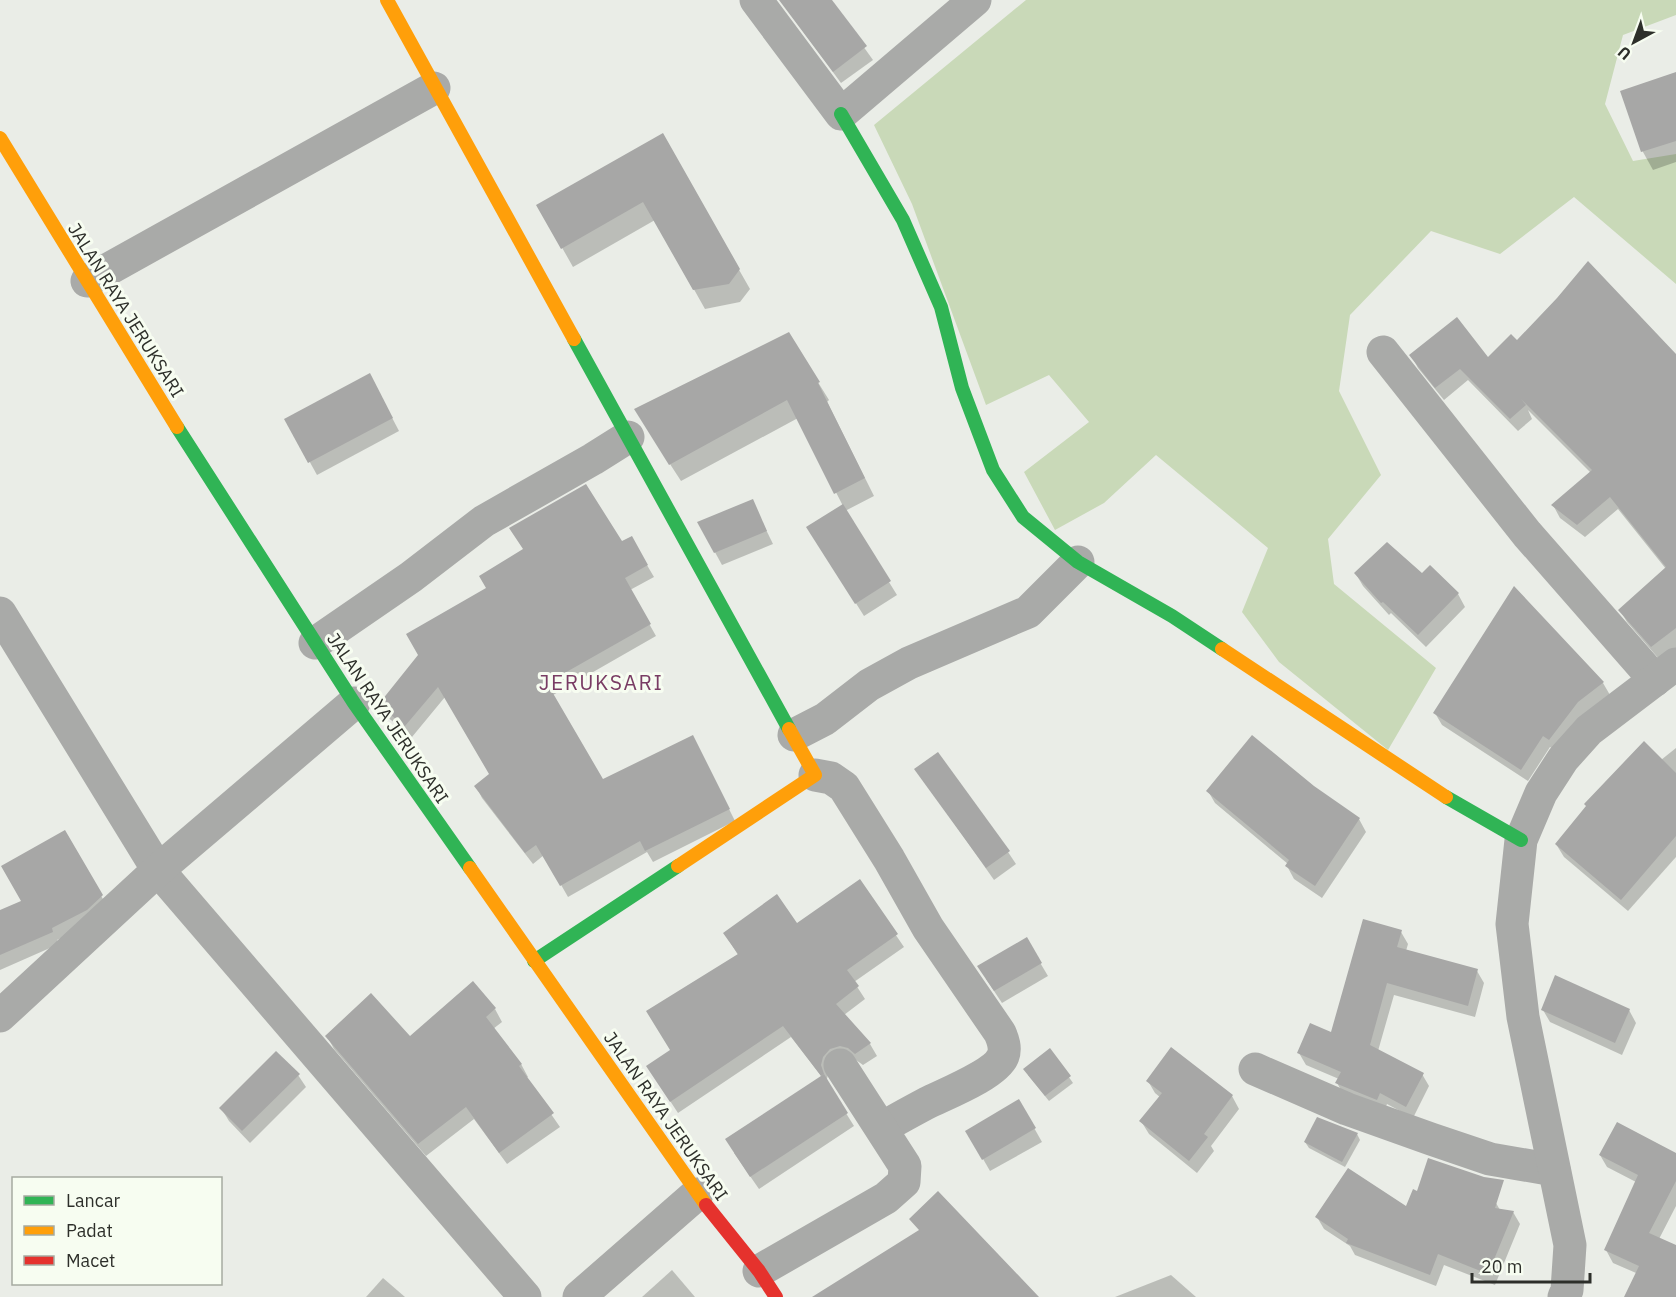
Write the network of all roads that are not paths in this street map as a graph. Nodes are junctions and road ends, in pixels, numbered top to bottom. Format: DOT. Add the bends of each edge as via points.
graph roads {
  1 [pos="387,0"];
  2 [pos="756,0"];
  3 [pos="975,0"];
  4 [pos="434,88"];
  5 [pos="841,114"];
  6 [pos="0,138"];
  7 [pos="87,282"];
  8 [pos="1383,352"];
  9 [pos="628,437"];
  10 [pos="1078,562"];
  11 [pos="0,613"];
  12 [pos="315,643"];
  13 [pos="1665,672"];
  14 [pos="354,703"];
  15 [pos="794,735"];
  16 [pos="815,775"];
  17 [pos="1521,840"];
  18 [pos="158,870"];
  19 [pos="534,961"];
  20 [pos="0,1016"];
  21 [pos="840,1065"];
  22 [pos="1255,1069"];
  23 [pos="882,1128"];
  24 [pos="1554,1170"];
  25 [pos="697,1194"];
  26 [pos="767,1284"];
  27 [pos="525,1297"];
  28 [pos="579,1297"];
  29 [pos="1564,1297"];
  1 -- 4 [label="street"];
  2 -- 5 [label="street"];
  3 -- 5 [label="street"];
  4 -- 7 [label="street"];
  4 -- 9 [label="street"];
  5 -- 10 [label="street" via="903,220 941,307 962,388 993,470 1023,517"];
  6 -- 7 [label="street, JALAN RAYA JERUKSARI"];
  7 -- 12 [label="street, JALAN RAYA JERUKSARI"];
  8 -- 13 [label="street" via="1527,534"];
  9 -- 12 [label="street" via="484,521"];
  9 -- 15 [label="street"];
  10 -- 15 [label="street" via="1028,612 909,663"];
  10 -- 17 [label="street" via="1172,616 1456,803"];
  11 -- 18 [label="street"];
  12 -- 14 [label="street, JALAN RAYA JERUKSARI"];
  13 -- 17 [label="street" via="1589,730 1563,759 1541,793"];
  14 -- 18 [label="street"];
  14 -- 19 [label="street, JALAN RAYA JERUKSARI"];
  15 -- 16 [label="street"];
  16 -- 19 [label="street"];
  16 -- 23 [label="street" via="840,783 857,805 928,928 1004,1044 1003,1056 993,1067"];
  17 -- 24 [label="street" via="1512,924 1523,1017"];
  18 -- 20 [label="street"];
  18 -- 27 [label="street"];
  19 -- 25 [label="street, JALAN RAYA JERUKSARI"];
  21 -- 23 [label="street"];
  22 -- 24 [label="street" via="1347,1109 1490,1159"];
  23 -- 26 [label="street" via="905,1166 904,1182"];
  24 -- 29 [label="street" via="1570,1245"];
  25 -- 26 [label="street, JALAN RAYA JERUKSARI"];
  25 -- 28 [label="street"];
}
